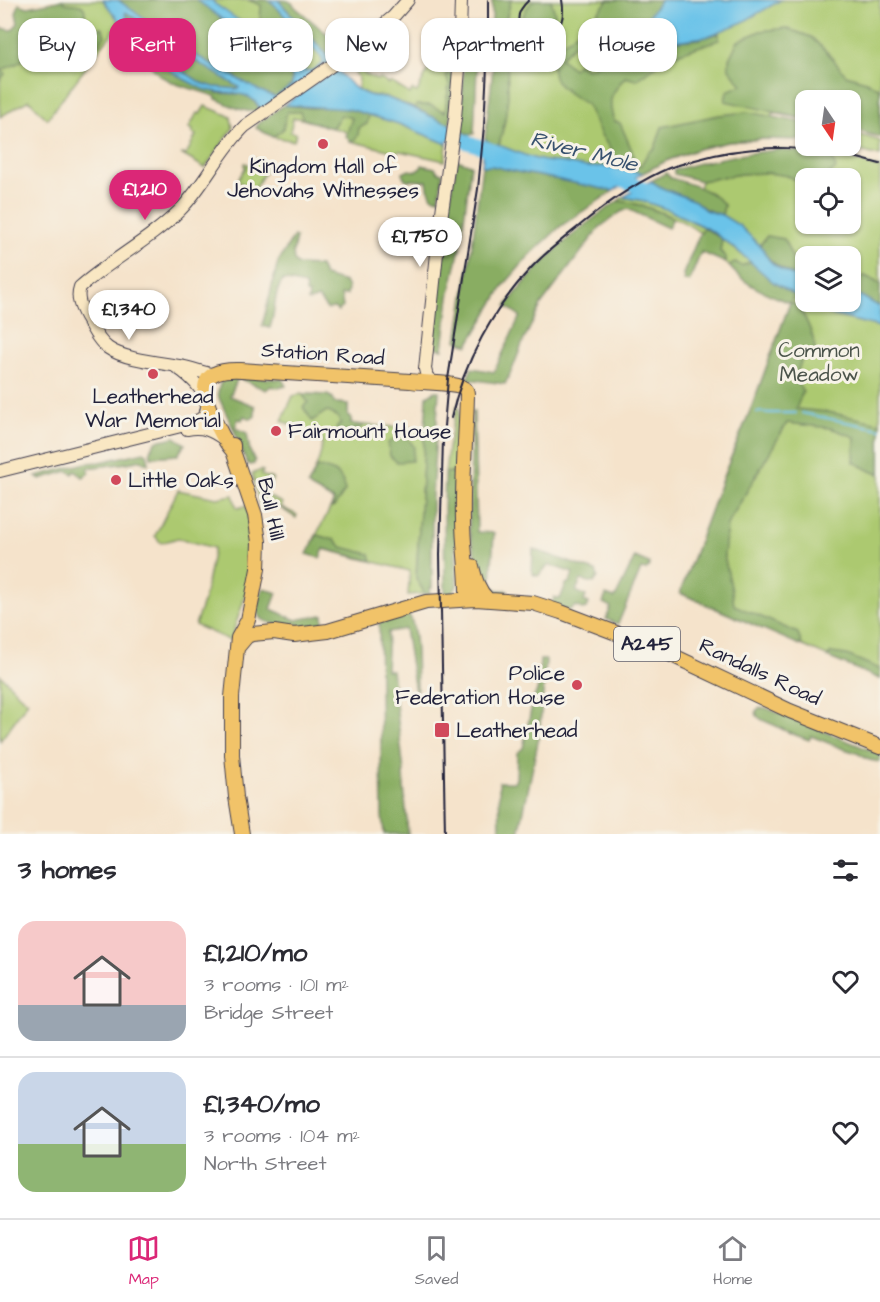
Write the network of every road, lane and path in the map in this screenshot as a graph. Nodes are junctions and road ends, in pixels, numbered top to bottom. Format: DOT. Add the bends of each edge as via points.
graph roads {
  1 [pos="408,0"];
  2 [pos="452,0"];
  3 [pos="461,0"];
  4 [pos="460,15"];
  5 [pos="175,367"];
  6 [pos="424,369"];
  7 [pos="215,373"];
  8 [pos="410,381"];
  9 [pos="433,382"];
  10 [pos="205,396"];
  11 [pos="224,440"];
  12 [pos="233,452"];
  13 [pos="0,471"];
  14 [pos="0,479"];
  15 [pos="463,535"];
  16 [pos="467,599"];
  17 [pos="488,600"];
  18 [pos="249,612"];
  19 [pos="274,632"];
  20 [pos="237,648"];
  21 [pos="880,747"];
  22 [pos="242,834"];
  1 -- 5 [label="main road" via="348,54 238,133 178,212 80,287 78,294 84,312 102,343 125,355"];
  2 -- 4 [label="main road"];
  3 -- 4 [label="main road"];
  4 -- 6 [label="main road" via="456,118"];
  5 -- 7 [label="main road"];
  5 -- 10 [label="main road" via="192,379"];
  6 -- 8 [label="main road"];
  6 -- 9 [label="main road"];
  7 -- 8 [label="main road, Station Road" via="228,369"];
  7 -- 10 [label="main road" via="205,384"];
  7 -- 12 [label="main road, Bull Hill" via="212,392 233,442"];
  8 -- 9 [label="main road, Station Road"];
  9 -- 15 [label="main road, Station Road" via="463,387 467,393"];
  10 -- 11 [label="main road, Bull Hill"];
  10 -- 13 [label="main road" via="205,413 193,423"];
  11 -- 12 [label="main road, Bull Hill"];
  11 -- 14 [label="main road" via="204,428 190,429"];
  12 -- 18 [label="main road, Bull Hill" via="253,506 258,536 258,569"];
  15 -- 16 [label="main road"];
  15 -- 17 [label="main road" via="476,583"];
  16 -- 17 [label="main road, Randalls Road / A245"];
  16 -- 19 [label="main road, Randalls Road / A245" via="420,603 328,631 294,635"];
  17 -- 21 [label="main road, Randalls Road / A245" via="533,603 588,622"];
  18 -- 19 [label="main road" via="254,623"];
  18 -- 20 [label="main road, Bull Hill"];
  19 -- 20 [label="main road, Randalls Road / A245" via="252,634"];
  20 -- 22 [label="main road, Bull Hill" via="231,732"];
}
